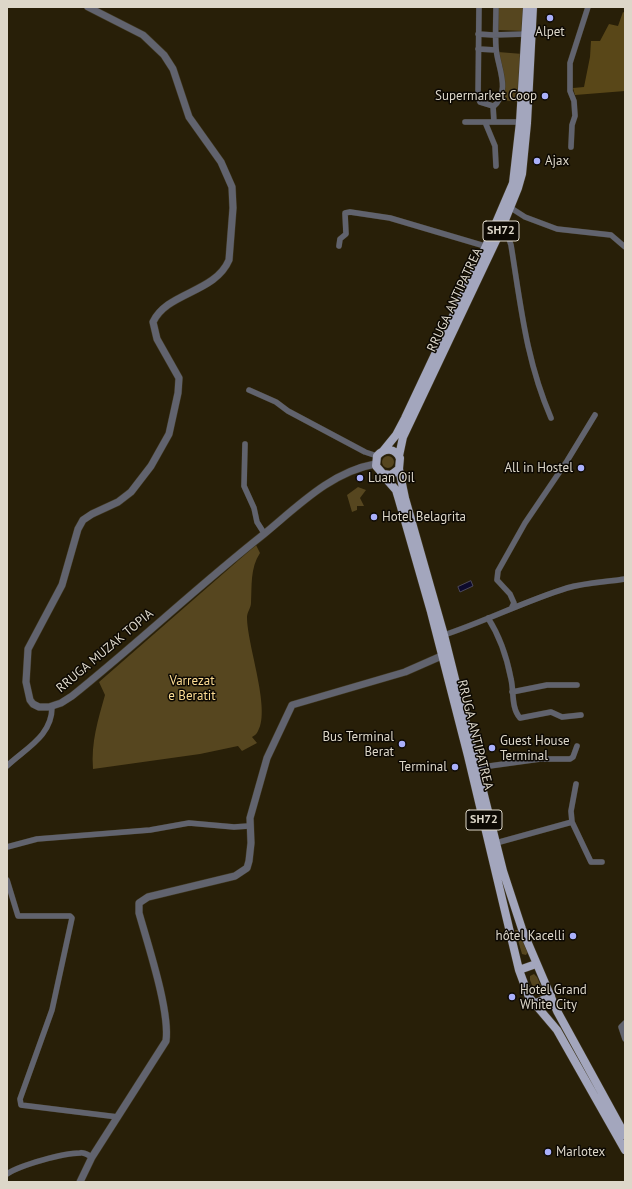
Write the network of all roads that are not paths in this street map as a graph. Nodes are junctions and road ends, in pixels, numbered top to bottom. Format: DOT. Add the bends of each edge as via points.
graph roads {
  1 [pos="88,7"];
  2 [pos="478,7"];
  3 [pos="496,7"];
  4 [pos="527,7"];
  5 [pos="533,7"];
  6 [pos="588,7"];
  7 [pos="478,34"];
  8 [pos="526,34"];
  9 [pos="496,35"];
  10 [pos="478,49"];
  11 [pos="496,50"];
  12 [pos="494,107"];
  13 [pos="465,122"];
  14 [pos="485,122"];
  15 [pos="494,122"];
  16 [pos="520,122"];
  17 [pos="571,147"];
  18 [pos="496,166"];
  19 [pos="511,208"];
  20 [pos="501,230"];
  21 [pos="339,246"];
  22 [pos="625,247"];
  23 [pos="489,248"];
  24 [pos="249,390"];
  25 [pos="595,415"];
  26 [pos="551,418"];
  27 [pos="245,444"];
  28 [pos="399,456"];
  29 [pos="378,457"];
  30 [pos="399,469"];
  31 [pos="380,472"];
  32 [pos="264,533"];
  33 [pos="419,562"];
  34 [pos="625,579"];
  35 [pos="512,607"];
  36 [pos="488,618"];
  37 [pos="444,635"];
  38 [pos="445,655"];
  39 [pos="578,685"];
  40 [pos="512,692"];
  41 [pos="52,706"];
  42 [pos="581,715"];
  43 [pos="577,746"];
  44 [pos="7,766"];
  45 [pos="474,768"];
  46 [pos="576,784"];
  47 [pos="572,822"];
  48 [pos="249,826"];
  49 [pos="496,844"];
  50 [pos="7,847"];
  51 [pos="602,862"];
  52 [pos="500,872"];
  53 [pos="7,880"];
  54 [pos="536,964"];
  55 [pos="520,970"];
  56 [pos="551,996"];
  57 [pos="534,1004"];
  58 [pos="625,1023"];
  59 [pos="625,1039"];
  60 [pos="118,1117"];
  61 [pos="625,1135"];
  62 [pos="625,1150"];
  63 [pos="92,1157"];
  64 [pos="7,1174"];
  65 [pos="80,1182"];
  1 -- 41 [label="street, RRUGA MUZAK TOPIA" via="143,35 164,55 178,80 189,117 227,174 232,187 233,208 229,260 226,268 220,275 171,303 153,322 157,339 179,378 169,434 151,466 131,492 118,502 83,520 62,585 30,644 26,682 30,700 39,707"];
  2 -- 7 [label="street"];
  3 -- 9 [label="street"];
  4 -- 8 [label="main road, RRUGA ANTIPATREA / SH72"];
  5 -- 19 [label="main road, RRUGA ANTIPATREA / SH72" via="522,174"];
  6 -- 17 [label="street" via="570,63 570,91 575,116"];
  7 -- 9 [label="street"];
  7 -- 10 [label="street"];
  8 -- 9 [label="street"];
  8 -- 16 [label="main road, RRUGA ANTIPATREA / SH72"];
  9 -- 11 [label="street"];
  10 -- 11 [label="street"];
  10 -- 12 [label="street" via="478,100 482,104"];
  11 -- 12 [label="street" via="502,70 501,97"];
  12 -- 15 [label="street"];
  13 -- 14 [label="street"];
  14 -- 15 [label="street"];
  14 -- 18 [label="street" via="495,146"];
  15 -- 16 [label="street"];
  16 -- 23 [label="main road, RRUGA ANTIPATREA / SH72" via="513,183"];
  19 -- 20 [label="main road, RRUGA ANTIPATREA / SH72"];
  19 -- 22 [label="street" via="530,220 557,229 611,235"];
  20 -- 23 [label="main road, RRUGA ANTIPATREA / SH72"];
  20 -- 26 [label="street" via="508,236 511,245 528,354"];
  21 -- 23 [label="street" via="340,239 346,234 345,213 350,212 390,218"];
  23 -- 28 [label="main road, RRUGA ANTIPATREA / SH72" via="403,437"];
  23 -- 29 [label="main road, RRUGA ANTIPATREA / SH72" via="396,435"];
  24 -- 29 [label="street"];
  25 -- 35 [label="street" via="498,571 497,580 510,594 514,603"];
  27 -- 32 [label="street" via="244,486 257,522"];
  28 -- 29 [label="main road" via="394,451"];
  28 -- 30 [label="main road, RRUGA ANTIPATREA / SH72"];
  29 -- 31 [label="main road, RRUGA ANTIPATREA / SH72"];
  29 -- 32 [label="street, RRUGA MUZAK TOPIA" via="310,494"];
  30 -- 31 [label="main road" via="391,475"];
  30 -- 33 [label="main road, RRUGA ANTIPATREA / SH72"];
  31 -- 33 [label="main road, RRUGA ANTIPATREA / SH72" via="396,490"];
  32 -- 41 [label="street, RRUGA MUZAK TOPIA" via="92,680 62,703"];
  33 -- 37 [label="main road, RRUGA ANTIPATREA / SH72"];
  33 -- 38 [label="main road, RRUGA ANTIPATREA / SH72"];
  34 -- 35 [label="street" via="568,588"];
  35 -- 36 [label="street"];
  36 -- 37 [label="street"];
  36 -- 40 [label="street" via="508,666"];
  37 -- 38 [label="main road, RRUGA ANTIPATREA / SH72"];
  38 -- 45 [label="main road, RRUGA ANTIPATREA / SH72"];
  38 -- 48 [label="street" via="405,672 292,705 267,758"];
  39 -- 40 [label="street" via="547,685"];
  40 -- 42 [label="street" via="520,718 550,712 562,717"];
  41 -- 44 [label="street" via="49,726 38,741"];
  43 -- 45 [label="street" via="570,759 540,759"];
  45 -- 49 [label="main road, RRUGA ANTIPATREA / SH72"];
  45 -- 52 [label="main road, RRUGA ANTIPATREA / SH72"];
  46 -- 47 [label="street" via="571,812"];
  47 -- 49 [label="street"];
  47 -- 51 [label="street" via="591,862"];
  48 -- 50 [label="street" via="189,823 150,830 37,839"];
  48 -- 60 [label="street" via="251,852 246,868 242,872 235,876 148,897 139,903 139,913 161,998 167,1034 166,1041"];
  49 -- 52 [label="main road, RRUGA ANTIPATREA / SH72"];
  52 -- 54 [label="main road, RRUGA ANTIPATREA / SH72"];
  52 -- 55 [label="main road, RRUGA ANTIPATREA / SH72"];
  53 -- 60 [label="street" via="18,916 72,918 52,1010 29,1071 20,1099 21,1105"];
  54 -- 55 [label="main road"];
  54 -- 56 [label="main road, RRUGA ANTIPATREA / SH72"];
  55 -- 57 [label="main road, RRUGA ANTIPATREA / SH72"];
  56 -- 57 [label="main road"];
  56 -- 61 [label="main road, RRUGA ANTIPATREA / SH72" via="559,1016"];
  57 -- 62 [label="main road, RRUGA ANTIPATREA / SH72" via="545,1013 557,1030"];
  58 -- 59 [label="street" via="621,1027"];
  60 -- 63 [label="street"];
  63 -- 64 [label="street" via="81,1152 45,1160"];
  63 -- 65 [label="street"];
}
